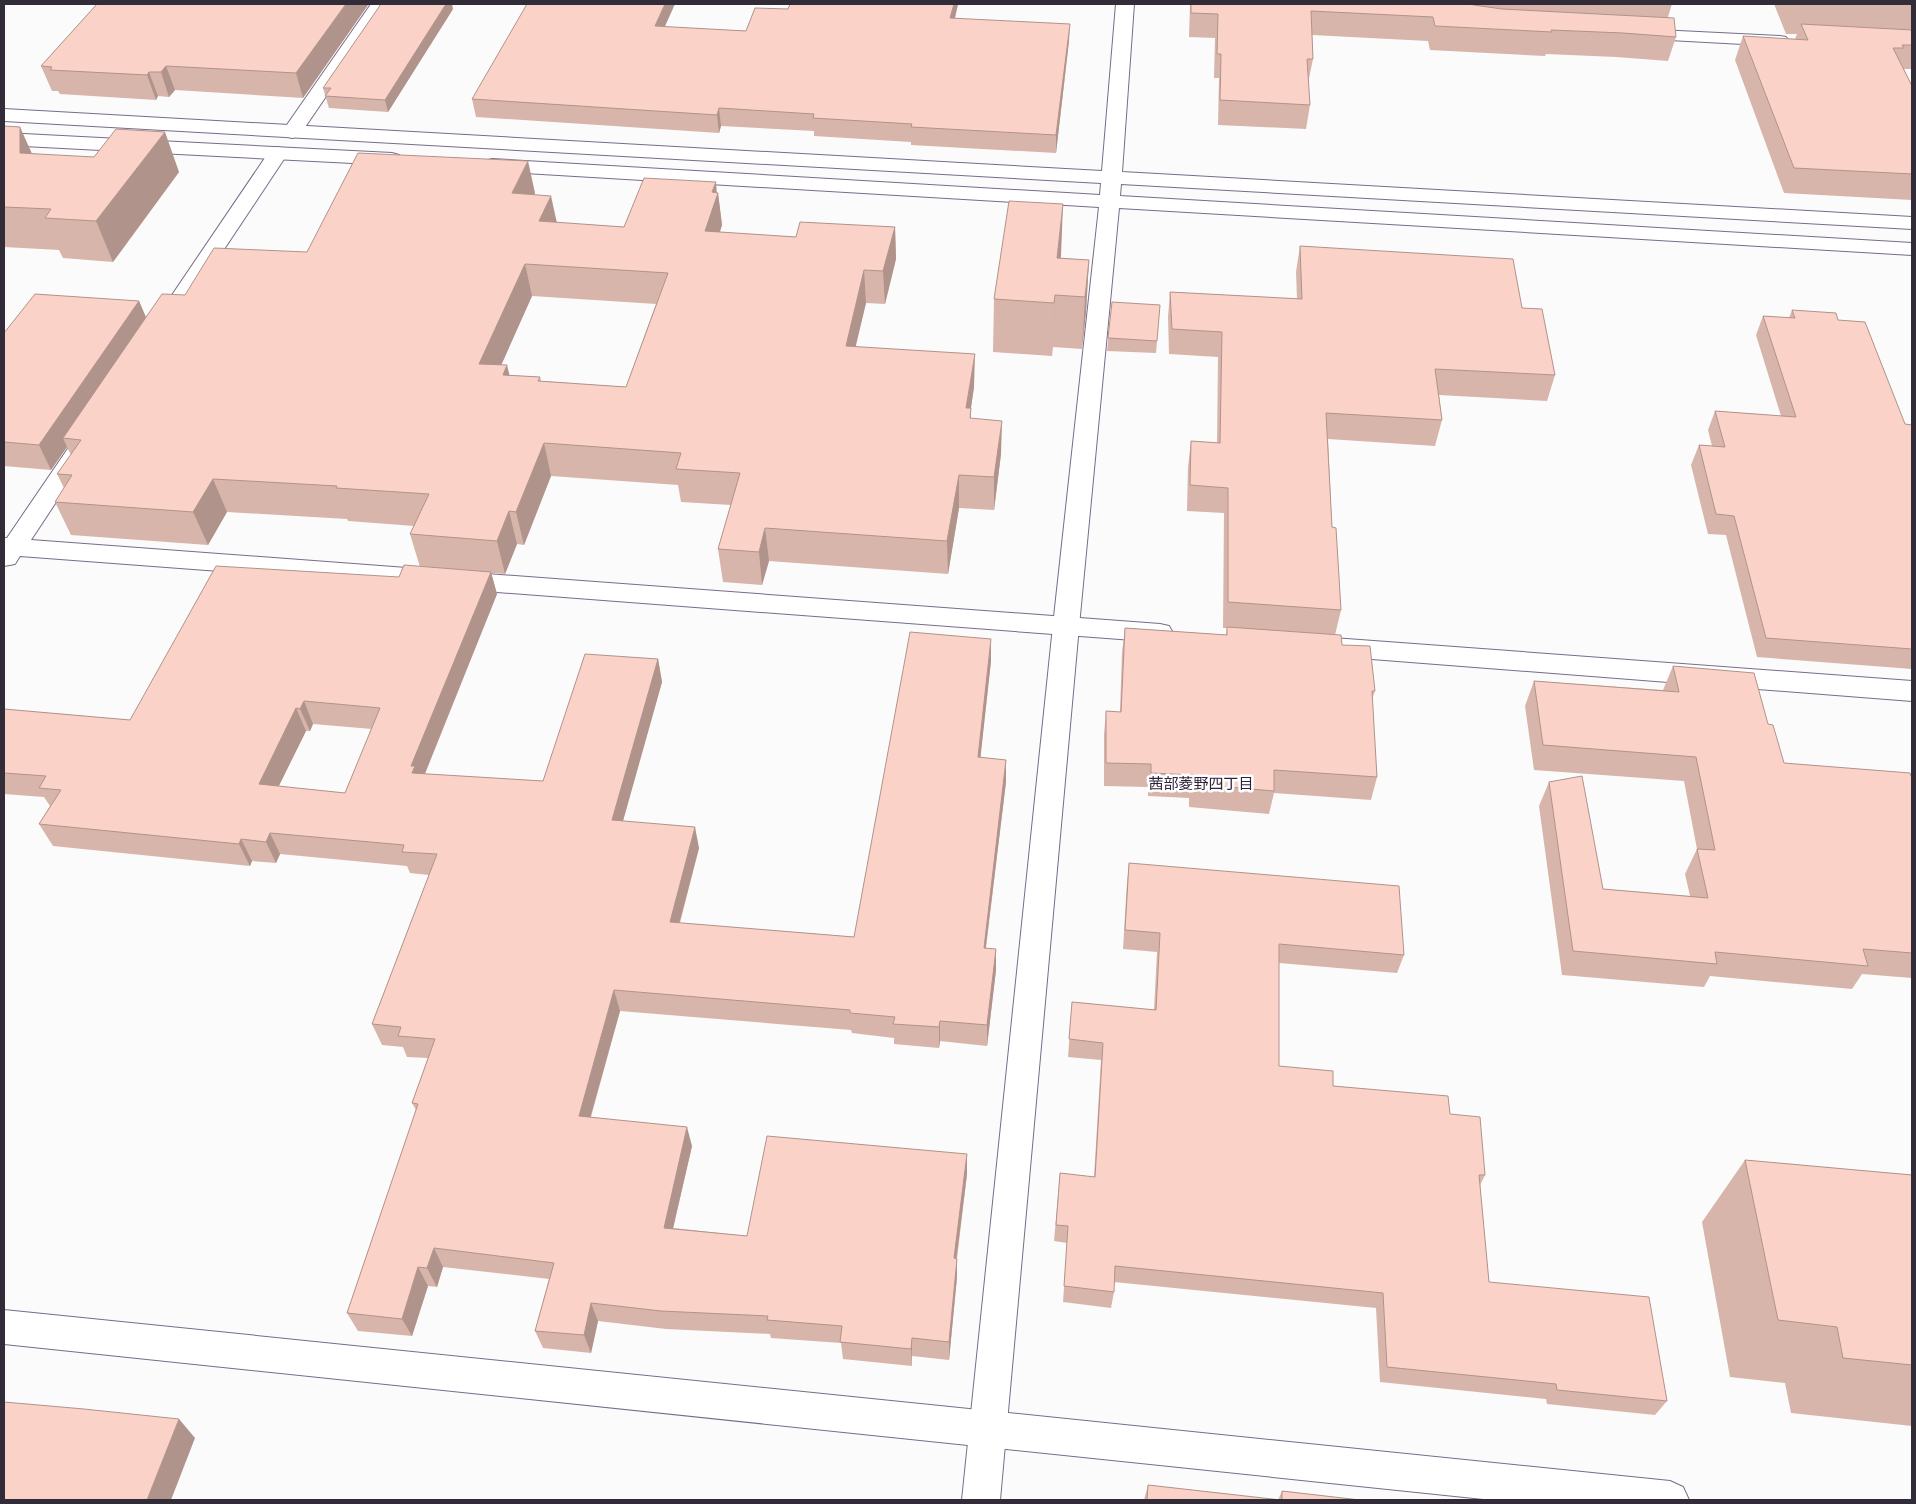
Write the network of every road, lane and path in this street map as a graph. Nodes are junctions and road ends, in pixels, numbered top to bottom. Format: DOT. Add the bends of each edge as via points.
graph roads {
  1 [pos="380,4"];
  2 [pos="1125,4"];
  3 [pos="1623,33"];
  4 [pos="1798,42"];
  5 [pos="4,115"];
  6 [pos="292,132"];
  7 [pos="4,139"];
  8 [pos="278,153"];
  9 [pos="406,160"];
  10 [pos="476,164"];
  11 [pos="1111,178"];
  12 [pos="1110,201"];
  13 [pos="1912,223"];
  14 [pos="1912,249"];
  15 [pos="151,341"];
  16 [pos="91,432"];
  17 [pos="7,551"];
  18 [pos="1066,626"];
  19 [pos="1185,635"];
  20 [pos="1305,644"];
  21 [pos="1912,691"];
  22 [pos="4,1327"];
  23 [pos="987,1428"];
  24 [pos="980,1500"];
  25 [pos="1670,1500"];
  1 -- 6 [label="street"];
  2 -- 11 [label="street"];
  3 -- 4 [label="street"];
  5 -- 6 [label="street"];
  6 -- 11 [label="street"];
  7 -- 8 [label="street"];
  8 -- 9 [label="street"];
  8 -- 15 [label="street"];
  10 -- 12 [label="street"];
  11 -- 12 [label="street"];
  11 -- 13 [label="street"];
  12 -- 14 [label="street"];
  12 -- 18 [label="street"];
  16 -- 17 [label="street"];
  17 -- 18 [label="street"];
  18 -- 19 [label="street"];
  18 -- 23 [label="street"];
  20 -- 21 [label="street"];
  22 -- 23 [label="street"];
  23 -- 24 [label="street"];
  23 -- 25 [label="street"];
}
